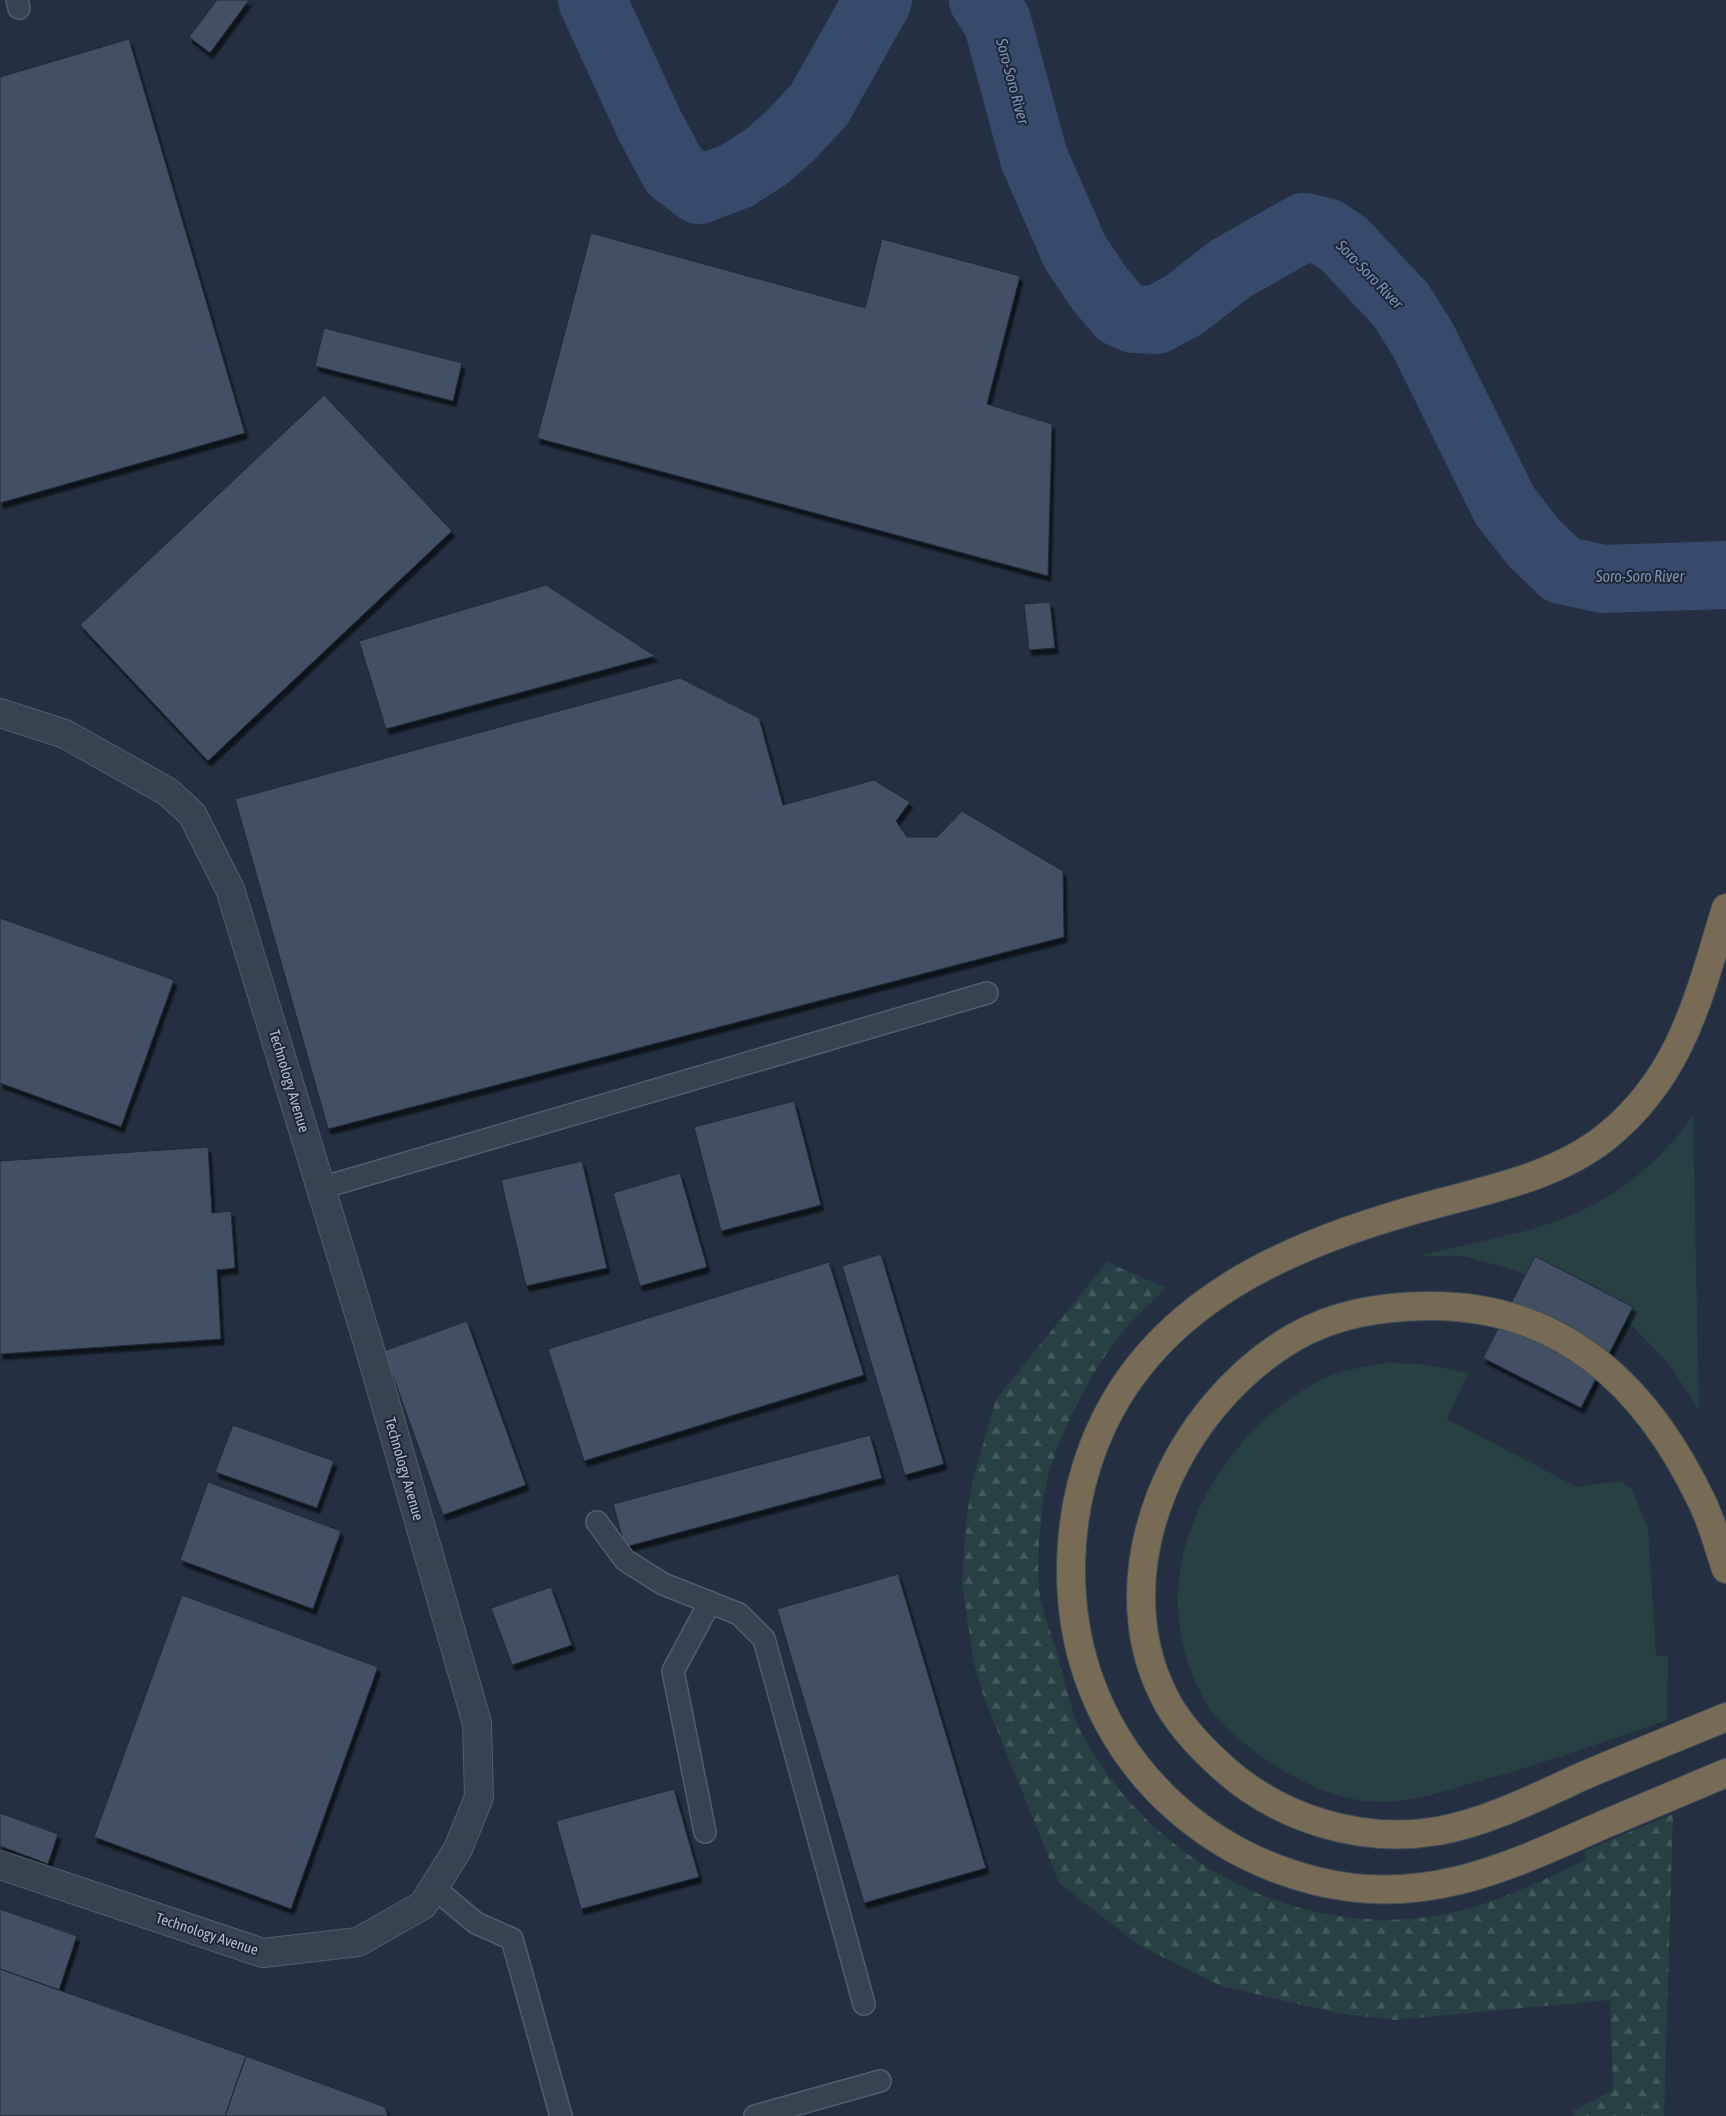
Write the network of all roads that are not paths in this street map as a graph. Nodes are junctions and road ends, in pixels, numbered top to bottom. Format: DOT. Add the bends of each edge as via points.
graph roads {
  1 [pos="0,713"];
  2 [pos="1726,908"];
  3 [pos="987,993"];
  4 [pos="321,1188"];
  5 [pos="597,1522"];
  6 [pos="1726,1569"];
  7 [pos="710,1602"];
  8 [pos="1726,1717"];
  9 [pos="1726,1773"];
  10 [pos="706,1832"];
  11 [pos="0,1865"];
  12 [pos="434,1888"];
  13 [pos="864,2004"];
  14 [pos="880,2081"];
  15 [pos="561,2116"];
  16 [pos="754,2116"];
  1 -- 4 [label="street, Technology Avenue" via="65,734 168,792 192,814 230,889"];
  2 -- 9 [label="highway" via="1688,1028 1670,1064 1651,1093 1602,1141 1564,1162 1500,1187 1401,1213 1293,1251 1206,1300 1171,1329 1143,1361 1101,1427 1087,1463 1076,1508 1071,1550 1072,1605 1081,1655 1098,1704 1118,1742 1150,1784 1185,1816 1226,1845 1275,1868 1357,1889 1392,1891 1434,1887 1472,1878 1537,1854"];
  3 -- 4 [label="lane"];
  4 -- 12 [label="street, Technology Avenue" via="477,1723 479,1797 458,1849"];
  5 -- 7 [label="lane" via="625,1560 663,1584"];
  6 -- 8 [label="highway" via="1703,1503 1672,1445 1650,1412 1591,1356 1556,1334 1488,1312 1442,1306 1401,1306 1362,1311 1327,1322 1293,1338 1264,1358 1226,1394 1192,1435 1173,1466 1160,1498 1144,1563 1141,1594 1150,1660 1163,1695 1181,1724 1224,1770 1253,1790 1286,1809 1349,1832 1411,1834 1482,1819"];
  7 -- 10 [label="lane" via="674,1671"];
  7 -- 13 [label="lane" via="739,1614 764,1639"];
  11 -- 12 [label="street, Technology Avenue" via="263,1953 358,1942 423,1905"];
  12 -- 15 [label="lane" via="476,1923 512,1939"];
  14 -- 16 [label="lane"];
}
